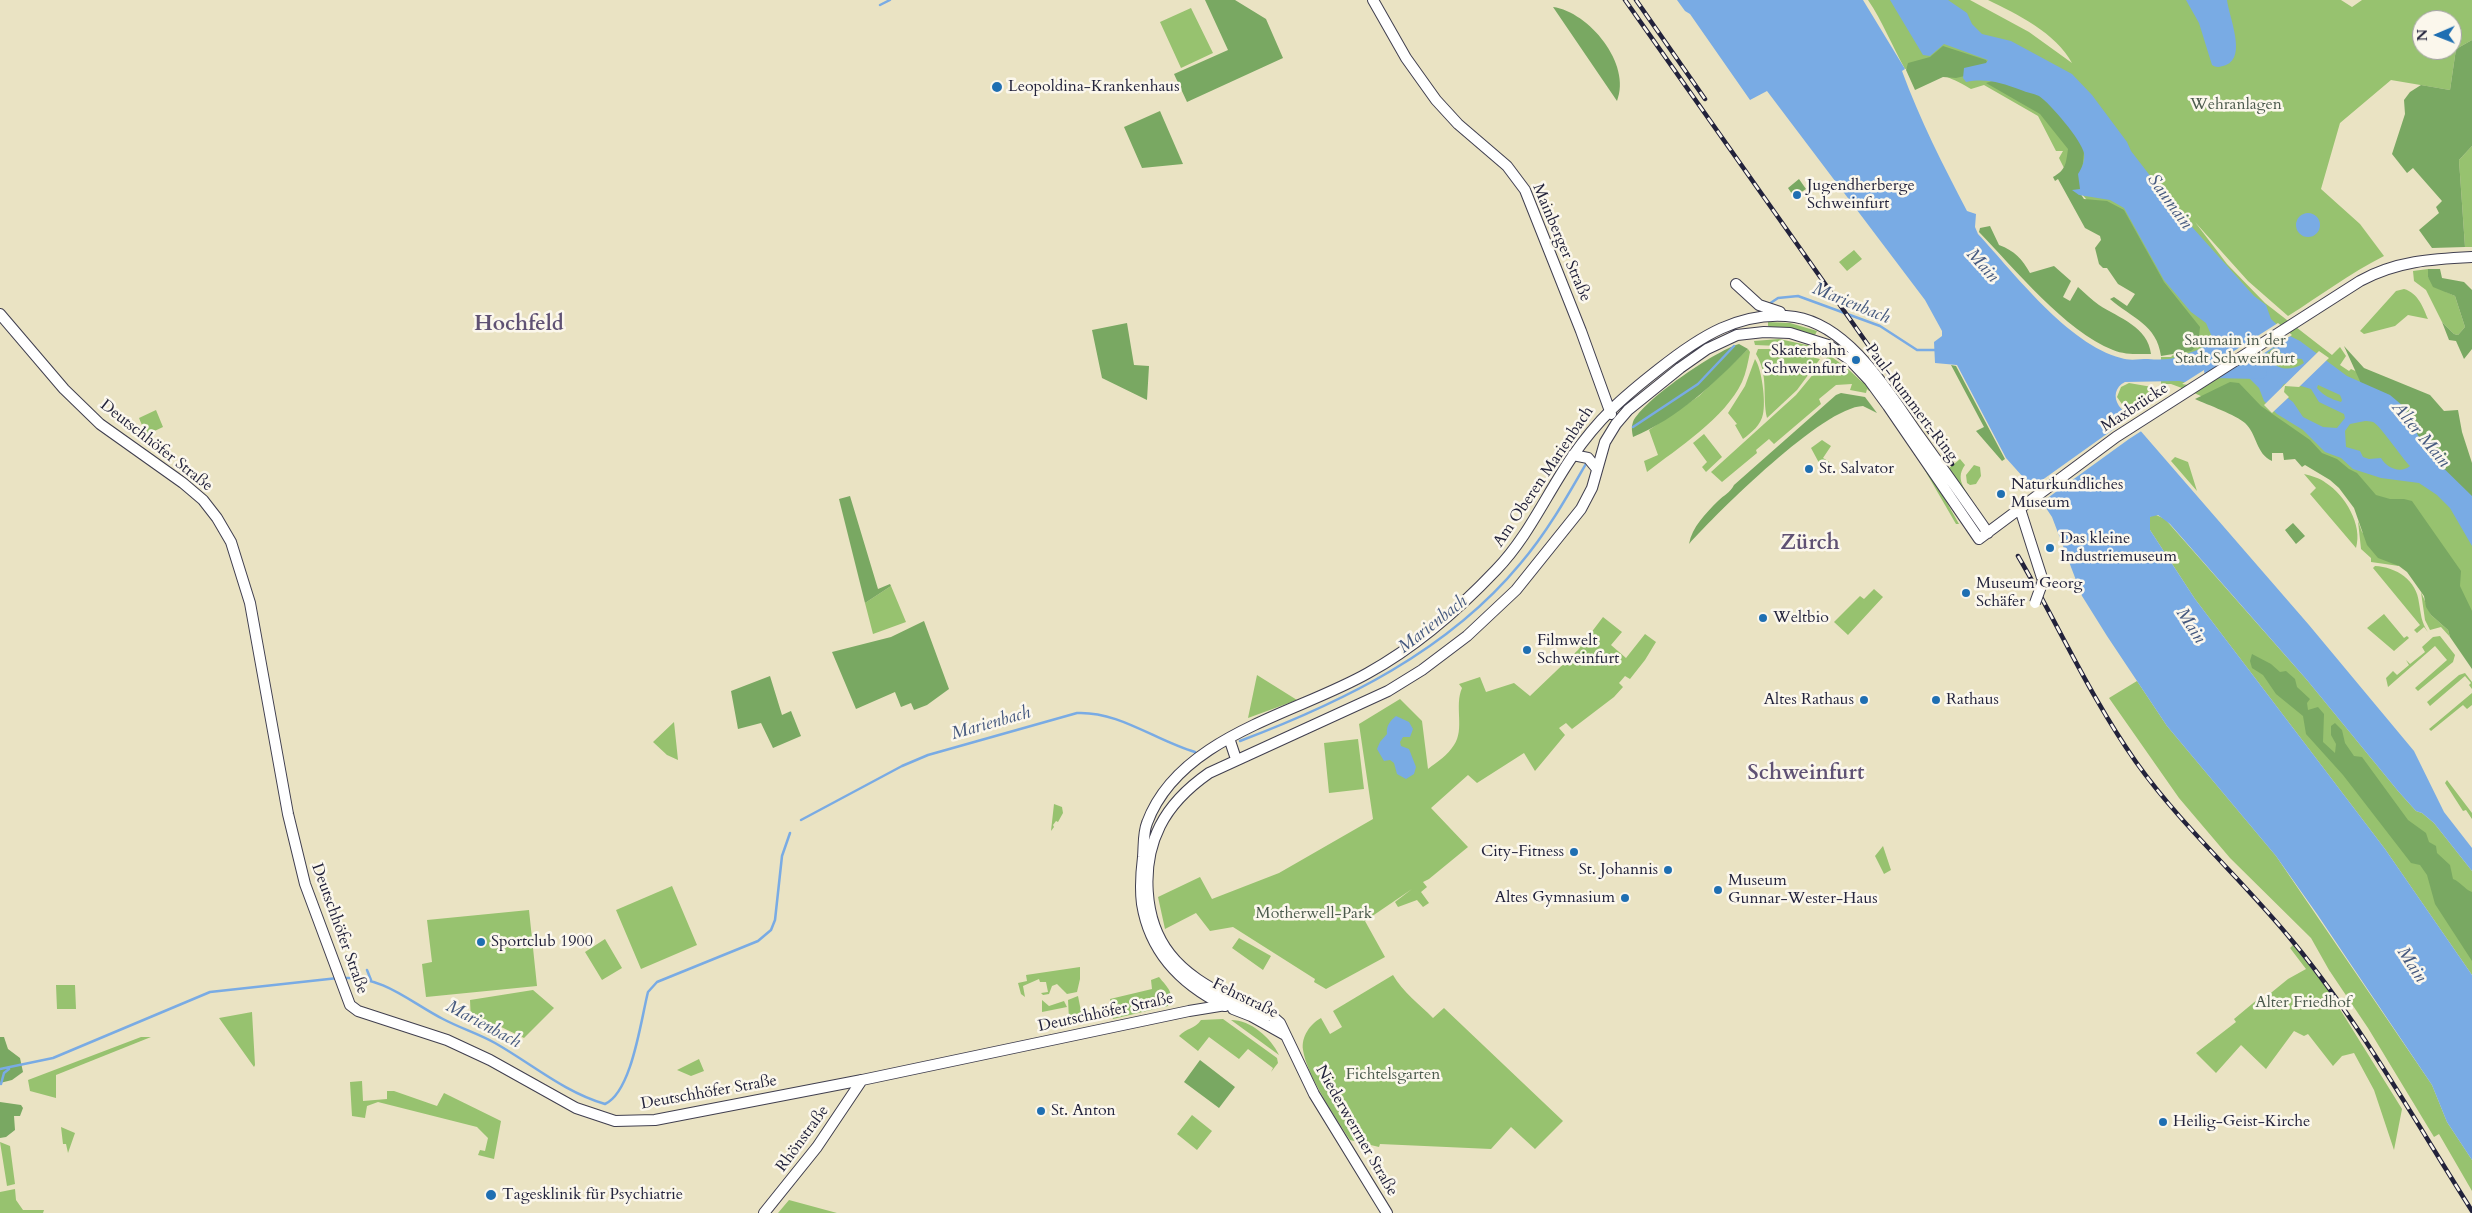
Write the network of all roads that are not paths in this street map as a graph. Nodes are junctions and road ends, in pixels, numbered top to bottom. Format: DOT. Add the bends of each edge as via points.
graph roads {
  1 [pos="1372,0"];
  2 [pos="2472,257"];
  3 [pos="1736,284"];
  4 [pos="0,314"];
  5 [pos="1793,316"];
  6 [pos="1609,410"];
  7 [pos="1616,424"];
  8 [pos="1911,431"];
  9 [pos="1573,455"];
  10 [pos="1596,470"];
  11 [pos="2020,509"];
  12 [pos="1983,536"];
  13 [pos="2034,603"];
  14 [pos="1229,738"];
  15 [pos="1236,760"];
  16 [pos="1157,802"];
  17 [pos="1170,810"];
  18 [pos="1238,1003"];
  19 [pos="1225,1006"];
  20 [pos="1285,1035"];
  21 [pos="862,1080"];
  22 [pos="764,1213"];
  23 [pos="1387,1213"];
  1 -- 6 [label="main road, Mainberger Straße" via="1406,58 1436,100 1458,124 1507,166 1525,190"];
  2 -- 11 [label="main road, Maxbrücke" via="2398,265 2373,274 2116,438"];
  3 -- 5 [label="main road" via="1759,305"];
  4 -- 21 [label="main road, Deutschhöfer Straße" via="64,389 100,424 203,500 231,542 250,604 304,884 350,1005 358,1011 447,1040 576,1108 608,1120 655,1120"];
  5 -- 6 [label="main road, Paul-Rummert-Ring" via="1750,318 1708,334 1682,350"];
  5 -- 8 [label="main road, Paul-Rummert-Ring" via="1840,338 1862,359"];
  6 -- 7 [label="main road, Mainberger Straße"];
  6 -- 9 [label="main road, Am Oberen Marienbach"];
  7 -- 8 [label="main road, Paul-Rummert-Ring" via="1628,410 1680,368 1718,343 1737,335 1764,332 1790,333 1814,339 1838,352 1860,369"];
  7 -- 10 [label="main road, Am Oberen Marienbach" via="1605,442"];
  8 -- 12 [label="main road, Paul-Rummert-Ring"];
  9 -- 10 [label="main road" via="1588,458"];
  9 -- 14 [label="main road, Am Oberen Marienbach" via="1518,545 1478,589 1431,631 1368,673"];
  10 -- 15 [label="main road, Am Oberen Marienbach" via="1592,488 1580,509 1516,590 1467,636 1388,691"];
  11 -- 12 [label="main road, Maxbrücke"];
  11 -- 13 [label="main road, bridge" via="2043,581"];
  14 -- 15 [label="main road"];
  14 -- 16 [label="main road, Am Oberen Marienbach" via="1179,774"];
  15 -- 17 [label="main road, Am Oberen Marienbach" via="1197,782"];
  16 -- 19 [label="main road, Fehrstraße" via="1147,821 1144,836 1140,889 1146,920 1157,948 1174,971 1202,995"];
  17 -- 18 [label="main road, Fehrstraße" via="1150,854 1148,896 1154,923 1164,945 1177,962 1201,982"];
  18 -- 19 [label="main road, Deutschhöfer Straße"];
  18 -- 20 [label="main road, Fehrstraße" via="1277,1019"];
  19 -- 20 [label="main road, Fehrstraße"];
  19 -- 21 [label="main road, Deutschhöfer Straße"];
  20 -- 23 [label="main road, Niederwerrner Straße" via="1325,1112"];
  21 -- 22 [label="main road, Rhönstraße" via="817,1147"];
}
